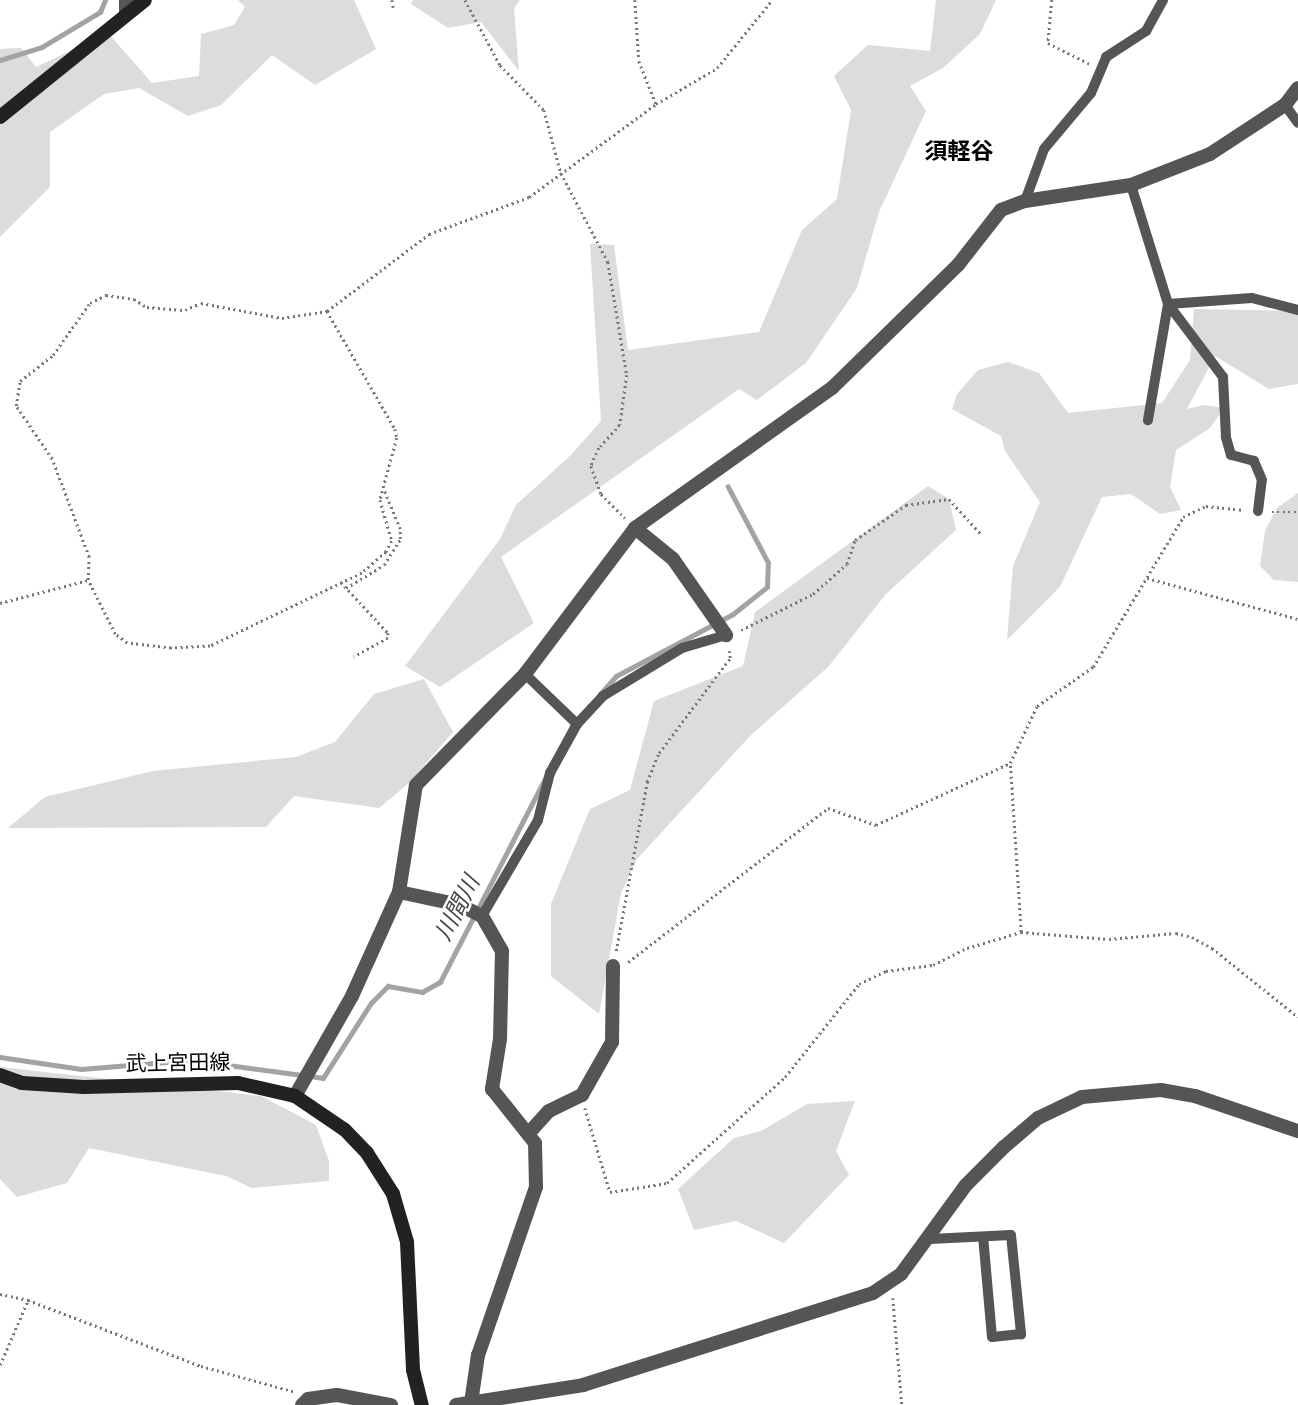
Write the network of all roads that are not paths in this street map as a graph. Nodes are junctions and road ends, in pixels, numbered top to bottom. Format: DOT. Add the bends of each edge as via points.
graph roads {
  1 [pos="145,0"];
  2 [pos="1163,0"];
  3 [pos="126,7"];
  4 [pos="1298,88"];
  5 [pos="1285,105"];
  6 [pos="0,117"];
  7 [pos="1298,123"];
  8 [pos="1130,185"];
  9 [pos="1024,201"];
  10 [pos="1168,304"];
  11 [pos="1298,310"];
  12 [pos="1148,420"];
  13 [pos="1258,511"];
  14 [pos="635,528"];
  15 [pos="726,635"];
  16 [pos="526,674"];
  17 [pos="577,724"];
  18 [pos="399,892"];
  19 [pos="482,916"];
  20 [pos="613,966"];
  21 [pos="0,1075"];
  22 [pos="295,1096"];
  23 [pos="1298,1132"];
  24 [pos="528,1133"];
  25 [pos="983,1237"];
  26 [pos="930,1239"];
  27 [pos="305,1402"];
  28 [pos="463,1404"];
  29 [pos="391,1405"];
  30 [pos="422,1405"];
  1 -- 3 [label="main road"];
  2 -- 9 [label="lane" via="1146,30 1106,57 1091,93 1044,149"];
  3 -- 6 [label="main road"];
  4 -- 5 [label="street"];
  5 -- 7 [label="lane"];
  5 -- 8 [label="street" via="1210,153"];
  8 -- 9 [label="street"];
  8 -- 10 [label="lane"];
  9 -- 14 [label="street" via="1001,210 957,265 832,388"];
  10 -- 11 [label="lane" via="1252,298"];
  10 -- 12 [label="lane"];
  10 -- 13 [label="lane" via="1223,377 1228,446 1231,455 1254,461 1262,480"];
  14 -- 15 [label="street" via="673,559"];
  14 -- 16 [label="street"];
  15 -- 17 [label="lane" via="682,648 603,696"];
  16 -- 17 [label="lane"];
  16 -- 18 [label="street" via="416,785"];
  17 -- 19 [label="lane" via="550,773 538,820"];
  18 -- 19 [label="street" via="460,905"];
  18 -- 22 [label="street" via="352,996"];
  19 -- 24 [label="street" via="502,951 500,1039 492,1089"];
  20 -- 24 [label="street" via="612,1042 582,1095 549,1111"];
  21 -- 22 [label="main road, 武上宮田線" via="22,1083 84,1087 238,1083"];
  22 -- 30 [label="main road, 武上宮田線" via="345,1130 367,1153 393,1194 407,1242 414,1370"];
  23 -- 26 [label="street" via="1161,1090 1082,1097 1038,1118 1004,1147 966,1185"];
  24 -- 28 [label="street" via="535,1143 536,1187"];
  25 -- 25 [label="lane" via="1012,1235 1021,1334 992,1337"];
  25 -- 26 [label="lane"];
  26 -- 28 [label="street" via="891,1281 873,1293 583,1385"];
  27 -- 29 [label="street" via="337,1395"];
}
